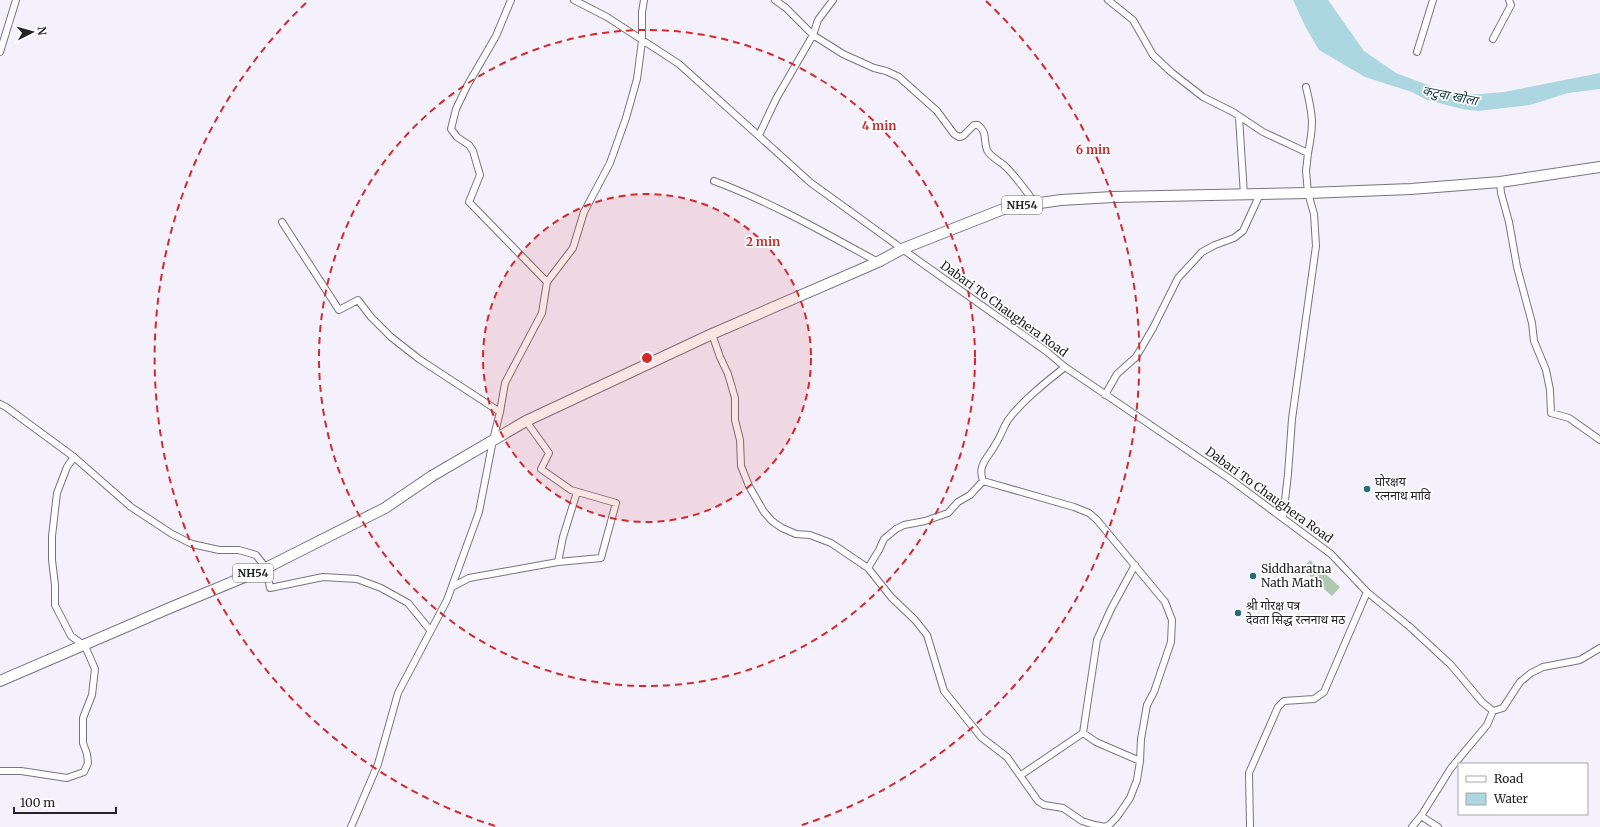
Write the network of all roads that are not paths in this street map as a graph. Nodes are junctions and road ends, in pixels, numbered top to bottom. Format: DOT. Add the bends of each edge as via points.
graph roads {
  1 [pos="16,0"];
  2 [pos="511,0"];
  3 [pos="574,0"];
  4 [pos="644,0"];
  5 [pos="775,0"];
  6 [pos="833,0"];
  7 [pos="1108,0"];
  8 [pos="1433,0"];
  9 [pos="1509,0"];
  10 [pos="813,35"];
  11 [pos="1493,39"];
  12 [pos="642,41"];
  13 [pos="0,52"];
  14 [pos="1417,52"];
  15 [pos="1306,87"];
  16 [pos="1240,117"];
  17 [pos="759,135"];
  18 [pos="1308,153"];
  19 [pos="1600,167"];
  20 [pos="714,181"];
  21 [pos="1500,182"];
  22 [pos="1308,193"];
  23 [pos="1260,194"];
  24 [pos="1244,195"];
  25 [pos="1035,203"];
  26 [pos="282,222"];
  27 [pos="902,249"];
  28 [pos="878,262"];
  29 [pos="547,282"];
  30 [pos="712,334"];
  31 [pos="1065,367"];
  32 [pos="1105,395"];
  33 [pos="0,404"];
  34 [pos="500,412"];
  35 [pos="526,421"];
  36 [pos="493,440"];
  37 [pos="1600,440"];
  38 [pos="74,457"];
  39 [pos="982,481"];
  40 [pos="577,492"];
  41 [pos="1283,518"];
  42 [pos="558,562"];
  43 [pos="1135,565"];
  44 [pos="266,568"];
  45 [pos="868,568"];
  46 [pos="452,587"];
  47 [pos="1367,592"];
  48 [pos="430,630"];
  49 [pos="85,646"];
  50 [pos="1600,648"];
  51 [pos="0,681"];
  52 [pos="1493,711"];
  53 [pos="1083,734"];
  54 [pos="1140,761"];
  55 [pos="0,771"];
  56 [pos="1021,775"];
  57 [pos="1421,816"];
  58 [pos="351,827"];
  59 [pos="1250,827"];
  60 [pos="1412,827"];
  61 [pos="1438,827"];
  1 -- 13 [label="street"];
  2 -- 29 [label="street" via="496,36 456,109 451,129 473,151 480,175 469,202"];
  3 -- 12 [label="street, Dabari To Chaughera Road" via="607,17"];
  4 -- 12 [label="street"];
  5 -- 10 [label="street"];
  6 -- 10 [label="street" via="818,20"];
  7 -- 16 [label="street" via="1133,20 1153,55 1171,72 1203,97"];
  8 -- 14 [label="street"];
  9 -- 11 [label="street" via="1511,4"];
  10 -- 17 [label="street" via="776,99"];
  10 -- 25 [label="street" via="843,54 899,77 936,111 959,137 974,125 978,125 983,129 990,154 1005,166"];
  12 -- 17 [label="street, Dabari To Chaughera Road" via="679,64"];
  12 -- 29 [label="street" via="637,79 610,163 584,212 573,248"];
  15 -- 18 [label="street" via="1313,129"];
  16 -- 18 [label="street" via="1263,132"];
  16 -- 24 [label="street"];
  17 -- 27 [label="street, Dabari To Chaughera Road" via="812,183"];
  18 -- 22 [label="street"];
  19 -- 21 [label="main road, NH54"];
  20 -- 28 [label="street" via="741,191"];
  21 -- 22 [label="main road, NH54"];
  21 -- 37 [label="street" via="1500,193 1509,222 1534,341 1546,370 1551,413 1569,418"];
  22 -- 23 [label="main road, NH54"];
  22 -- 41 [label="street" via="1314,214 1316,246 1293,411"];
  23 -- 24 [label="main road, NH54"];
  23 -- 32 [label="street" via="1243,231 1234,238 1202,252 1178,278 1136,357 1117,374"];
  24 -- 25 [label="main road, NH54" via="1113,197"];
  25 -- 27 [label="main road, NH54" via="1006,208"];
  26 -- 34 [label="street" via="339,310 358,300 371,318 391,337 419,359"];
  27 -- 28 [label="main road, NH54"];
  27 -- 31 [label="street, Dabari To Chaughera Road"];
  28 -- 30 [label="main road, NH54"];
  29 -- 34 [label="street" via="542,313 505,383"];
  30 -- 35 [label="main road, NH54"];
  30 -- 45 [label="street" via="735,398 741,466 764,512 782,528 831,543"];
  31 -- 32 [label="street, Dabari To Chaughera Road"];
  31 -- 39 [label="street" via="1042,384 1008,420 995,446 981,465"];
  32 -- 41 [label="street, Dabari To Chaughera Road" via="1230,478"];
  33 -- 38 [label="street"];
  34 -- 36 [label="street"];
  35 -- 36 [label="main road, NH54"];
  35 -- 40 [label="street" via="549,453 541,469"];
  36 -- 44 [label="main road, NH54" via="432,476 385,508"];
  36 -- 46 [label="street" via="478,512"];
  38 -- 44 [label="street" via="131,507 172,534 192,544 220,550 239,550 256,555"];
  38 -- 49 [label="street" via="67,467 57,493 52,560 55,605 71,636"];
  39 -- 43 [label="street" via="1089,513 1106,528"];
  39 -- 45 [label="street" via="948,513 896,529 884,539"];
  40 -- 42 [label="street"];
  40 -- 42 [label="street" via="616,503 602,558"];
  41 -- 47 [label="street, Dabari To Chaughera Road" via="1331,554"];
  42 -- 46 [label="street" via="469,578"];
  43 -- 53 [label="street" via="1097,640"];
  43 -- 54 [label="street" via="1165,602 1172,620 1171,642 1166,660 1147,705"];
  44 -- 48 [label="street" via="270,588 323,577 357,579 381,588 408,603"];
  44 -- 49 [label="main road, NH54"];
  45 -- 56 [label="street" via="927,635 944,691 981,736 1007,757"];
  46 -- 48 [label="street"];
  47 -- 52 [label="street, Dabari To Chaughera Road" via="1451,665 1482,702"];
  47 -- 59 [label="street" via="1324,692 1314,699 1284,701 1278,707 1249,773"];
  48 -- 58 [label="street" via="398,693 378,764"];
  49 -- 51 [label="main road, NH54"];
  49 -- 55 [label="street" via="95,669 92,695 83,718 83,743 88,763 84,772 67,778 21,771"];
  50 -- 52 [label="street" via="1580,660 1531,673 1520,682 1503,708"];
  52 -- 57 [label="street" via="1487,725 1451,768"];
  53 -- 54 [label="street"];
  53 -- 56 [label="street"];
  54 -- 56 [label="street" via="1137,780 1130,798 1109,826 1104,827 1082,821 1063,808 1044,805 1038,801"];
  57 -- 60 [label="street"];
  57 -- 61 [label="street"];
}
